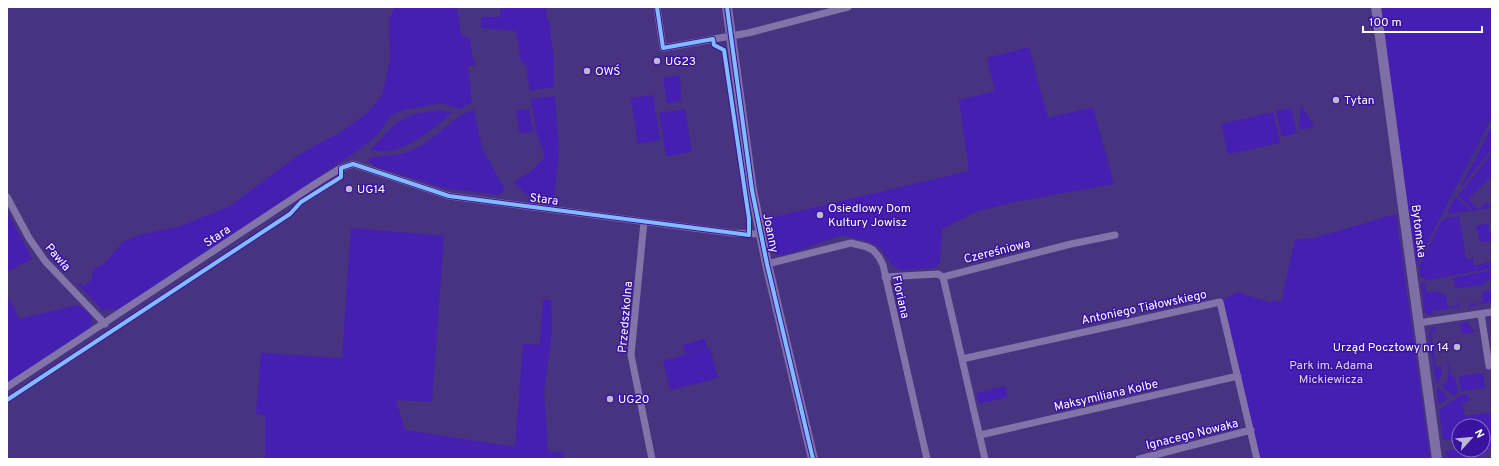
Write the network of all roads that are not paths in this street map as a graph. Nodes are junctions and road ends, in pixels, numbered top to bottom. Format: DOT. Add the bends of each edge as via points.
graph roads {
  1 [pos="657,7"];
  2 [pos="727,7"];
  3 [pos="848,7"];
  4 [pos="1376,7"];
  5 [pos="731,36"];
  6 [pos="7,197"];
  7 [pos="644,222"];
  8 [pos="761,234"];
  9 [pos="1115,235"];
  10 [pos="767,264"];
  11 [pos="885,277"];
  12 [pos="943,277"];
  13 [pos="1492,312"];
  14 [pos="1481,314"];
  15 [pos="1418,323"];
  16 [pos="105,324"];
  17 [pos="962,359"];
  18 [pos="1489,366"];
  19 [pos="1238,376"];
  20 [pos="7,387"];
  21 [pos="1250,430"];
  22 [pos="980,435"];
  23 [pos="652,459"];
  24 [pos="813,459"];
  25 [pos="927,459"];
  26 [pos="986,459"];
  27 [pos="1139,459"];
  28 [pos="1257,459"];
  29 [pos="1437,459"];
  1 -- 5 [label="street" via="663,48"];
  2 -- 5 [label="street, Joanny"];
  3 -- 5 [label="street"];
  4 -- 15 [label="street, Bytomska"];
  5 -- 8 [label="street, Joanny" via="752,190"];
  6 -- 16 [label="street, Pawła" via="29,238 45,261"];
  7 -- 8 [label="street, Stara" via="739,234"];
  7 -- 16 [label="street, Stara" via="449,196 353,164 341,168 315,184"];
  7 -- 23 [label="street, Przedszkolna" via="631,354"];
  8 -- 10 [label="street, Joanny"];
  9 -- 12 [label="street, Czereśniowa"];
  10 -- 11 [label="street, Floriana" via="850,243 873,250 879,256"];
  10 -- 24 [label="street, Joanny"];
  11 -- 12 [label="street, Czereśniowa" via="938,274"];
  11 -- 25 [label="street, Floriana"];
  12 -- 17 [label="street"];
  13 -- 14 [label="street"];
  14 -- 15 [label="street"];
  14 -- 18 [label="street"];
  15 -- 29 [label="street, Bytomska"];
  16 -- 20 [label="street, Stara"];
  17 -- 19 [label="street, Antoniego Tiałowskiego" via="1220,302"];
  17 -- 22 [label="street"];
  19 -- 21 [label="street, Antoniego Tiałowskiego"];
  19 -- 22 [label="street, Maksymiliana Kolbe"];
  21 -- 27 [label="street, Ignacego Nowaka"];
  21 -- 28 [label="street, Antoniego Tiałowskiego"];
  22 -- 26 [label="street"];
}
